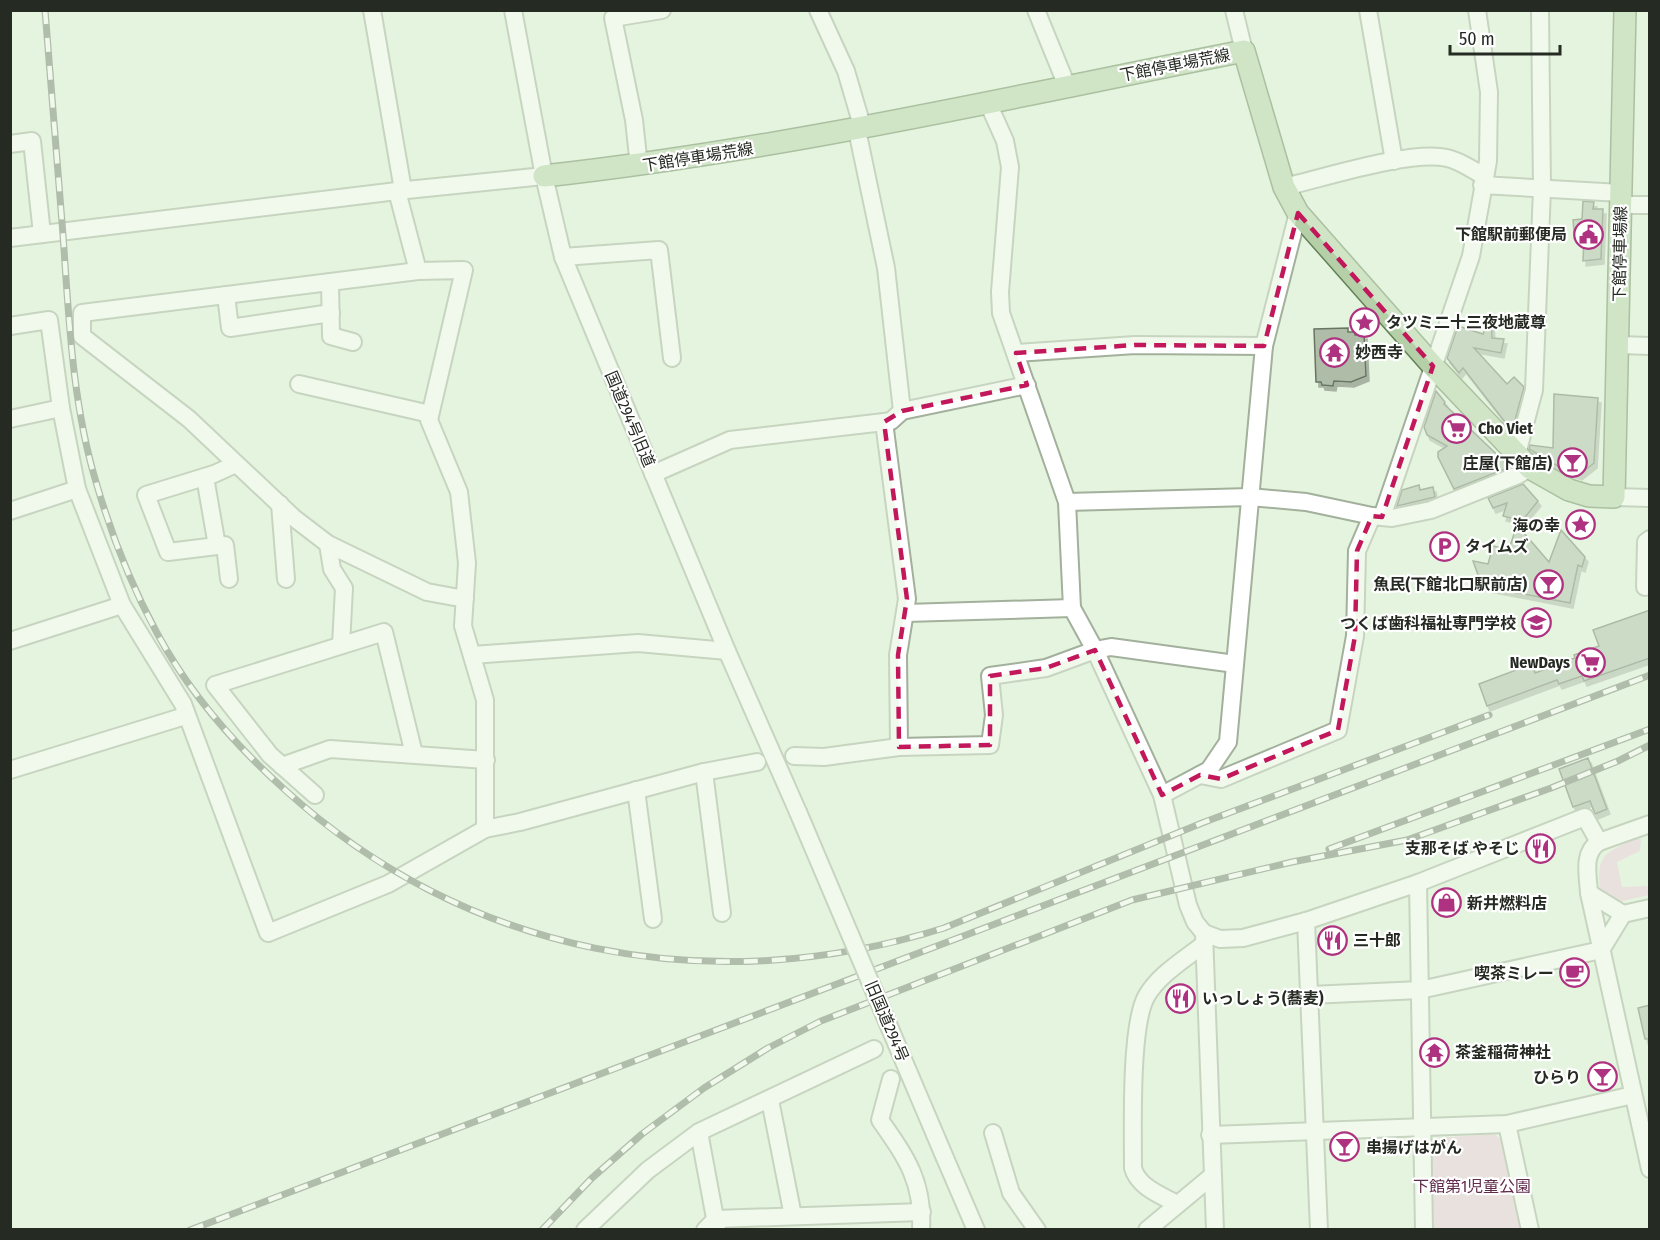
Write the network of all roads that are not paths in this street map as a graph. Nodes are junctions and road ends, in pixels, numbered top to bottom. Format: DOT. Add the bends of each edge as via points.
graph roads {
  1 [pos="372,10"];
  2 [pos="513,10"];
  3 [pos="662,10"];
  4 [pos="818,10"];
  5 [pos="1036,10"];
  6 [pos="1234,10"];
  7 [pos="1368,10"];
  8 [pos="1477,10"];
  9 [pos="1540,10"];
  10 [pos="1625,10"];
  11 [pos="1244,51"];
  12 [pos="1067,86"];
  13 [pos="988,103"];
  14 [pos="860,129"];
  15 [pos="10,144"];
  16 [pos="1394,161"];
  17 [pos="639,166"];
  18 [pos="544,176"];
  19 [pos="1483,181"];
  20 [pos="1284,187"];
  21 [pos="1542,189"];
  22 [pos="400,191"];
  23 [pos="1621,199"];
  24 [pos="1650,206"];
  25 [pos="1298,213"];
  26 [pos="42,234"];
  27 [pos="10,238"];
  28 [pos="563,257"];
  29 [pos="418,271"];
  30 [pos="330,282"];
  31 [pos="226,295"];
  32 [pos="331,313"];
  33 [pos="10,326"];
  34 [pos="353,342"];
  35 [pos="1619,345"];
  36 [pos="1264,346"];
  37 [pos="1650,346"];
  38 [pos="1016,353"];
  39 [pos="672,358"];
  40 [pos="1433,366"];
  41 [pos="299,384"];
  42 [pos="1027,385"];
  43 [pos="61,408"];
  44 [pos="902,411"];
  45 [pos="430,414"];
  46 [pos="10,419"];
  47 [pos="884,422"];
  48 [pos="1524,461"];
  49 [pos="236,464"];
  50 [pos="653,474"];
  51 [pos="205,477"];
  52 [pos="76,489"];
  53 [pos="1250,497"];
  54 [pos="1614,497"];
  55 [pos="1650,498"];
  56 [pos="1067,502"];
  57 [pos="280,504"];
  58 [pos="10,511"];
  59 [pos="1377,517"];
  60 [pos="1650,539"];
  61 [pos="328,544"];
  62 [pos="217,546"];
  63 [pos="230,579"];
  64 [pos="286,579"];
  65 [pos="1645,587"];
  66 [pos="465,599"];
  67 [pos="122,605"];
  68 [pos="1072,608"];
  69 [pos="906,614"];
  70 [pos="10,641"];
  71 [pos="341,645"];
  72 [pos="1095,650"];
  73 [pos="728,651"];
  74 [pos="472,655"];
  75 [pos="1236,664"];
  76 [pos="185,716"];
  77 [pos="899,747"];
  78 [pos="414,754"];
  79 [pos="794,756"];
  80 [pos="486,760"];
  81 [pos="757,762"];
  82 [pos="282,766"];
  83 [pos="10,770"];
  84 [pos="704,772"];
  85 [pos="1200,775"];
  86 [pos="636,790"];
  87 [pos="315,795"];
  88 [pos="1162,795"];
  89 [pos="798,812"];
  90 [pos="1650,824"];
  91 [pos="485,829"];
  92 [pos="1599,842"];
  93 [pos="1418,884"];
  94 [pos="1589,893"];
  95 [pos="1650,908"];
  96 [pos="722,913"];
  97 [pos="1623,914"];
  98 [pos="653,919"];
  99 [pos="1306,921"];
  100 [pos="1204,938"];
  101 [pos="1601,950"];
  102 [pos="1420,990"];
  103 [pos="1310,995"];
  104 [pos="874,1049"];
  105 [pos="891,1079"];
  106 [pos="1633,1095"];
  107 [pos="770,1100"];
  108 [pos="1507,1124"];
  109 [pos="1423,1128"];
  110 [pos="1316,1131"];
  111 [pos="699,1132"];
  112 [pos="994,1133"];
  113 [pos="1210,1135"];
  114 [pos="1650,1169"];
  115 [pos="1212,1176"];
  116 [pos="1177,1204"];
  117 [pos="922,1212"];
  118 [pos="793,1216"];
  119 [pos="713,1226"];
  120 [pos="585,1230"];
  121 [pos="921,1230"];
  122 [pos="976,1230"];
  123 [pos="1037,1230"];
  124 [pos="1147,1230"];
  125 [pos="1215,1230"];
  126 [pos="1320,1230"];
  127 [pos="1424,1230"];
  128 [pos="1530,1230"];
  1 -- 22 [label="street"];
  2 -- 18 [label="street, 国道294号旧道"];
  3 -- 17 [label="street" via="613,18 634,120"];
  4 -- 14 [label="street" via="846,72"];
  5 -- 12 [label="street"];
  6 -- 11 [label="street"];
  7 -- 16 [label="street"];
  8 -- 19 [label="street" via="1489,92 1488,161"];
  9 -- 21 [label="street"];
  10 -- 23 [label="main road, 下館停車場線"];
  11 -- 12 [label="main road, 下館停車場荒線"];
  11 -- 20 [label="main road, 下館停車場荒線"];
  12 -- 13 [label="main road, 下館停車場荒線"];
  13 -- 14 [label="main road, 下館停車場荒線"];
  13 -- 38 [label="street" via="1005,141 1010,166 1000,292 1002,313"];
  14 -- 17 [label="main road, 下館停車場荒線"];
  14 -- 44 [label="street" via="886,268"];
  15 -- 26 [label="street" via="32,141"];
  16 -- 19 [label="street" via="1458,161"];
  16 -- 20 [label="street"];
  17 -- 18 [label="main road, 下館停車場荒線"];
  18 -- 22 [label="street"];
  18 -- 28 [label="street, 国道294号旧道"];
  19 -- 21 [label="street"];
  19 -- 40 [label="street" via="1471,256"];
  20 -- 25 [label="main road, 下館停車場荒線"];
  21 -- 23 [label="street"];
  21 -- 48 [label="street" via="1534,390"];
  22 -- 26 [label="street"];
  22 -- 29 [label="street"];
  23 -- 24 [label="street"];
  23 -- 35 [label="main road, 下館停車場線"];
  25 -- 36 [label="street"];
  25 -- 40 [label="main road, 下館停車場荒線"];
  26 -- 27 [label="street"];
  28 -- 39 [label="street" via="658,250"];
  28 -- 50 [label="street, 国道294号旧道"];
  29 -- 30 [label="street"];
  29 -- 45 [label="street" via="464,270"];
  30 -- 31 [label="street"];
  30 -- 32 [label="street"];
  31 -- 32 [label="street" via="230,328"];
  31 -- 49 [label="street" via="82,313 82,336 128,369"];
  32 -- 34 [label="street" via="331,336"];
  33 -- 43 [label="street" via="49,320"];
  35 -- 37 [label="street"];
  35 -- 54 [label="main road, 下館停車場線"];
  36 -- 38 [label="street" via="1135,345"];
  36 -- 53 [label="street"];
  38 -- 42 [label="street"];
  40 -- 48 [label="main road, 下館停車場荒線"];
  40 -- 59 [label="street"];
  41 -- 45 [label="street"];
  42 -- 44 [label="street"];
  42 -- 56 [label="street"];
  43 -- 46 [label="street"];
  43 -- 52 [label="street"];
  44 -- 47 [label="street"];
  45 -- 66 [label="street" via="429,420 459,492 467,563"];
  47 -- 50 [label="street" via="730,440"];
  47 -- 69 [label="street"];
  48 -- 54 [label="main road, 下館停車場荒線" via="1569,490"];
  48 -- 59 [label="street" via="1518,475 1431,510"];
  49 -- 51 [label="street"];
  49 -- 57 [label="street"];
  50 -- 73 [label="street, 国道294号旧道"];
  51 -- 62 [label="street"];
  51 -- 62 [label="street" via="146,495 168,552"];
  52 -- 58 [label="street"];
  52 -- 67 [label="street"];
  53 -- 56 [label="street"];
  53 -- 59 [label="street" via="1305,502"];
  53 -- 75 [label="street"];
  54 -- 55 [label="street"];
  56 -- 68 [label="street"];
  57 -- 61 [label="street"];
  57 -- 64 [label="street"];
  59 -- 85 [label="street" via="1357,550 1355,636 1338,730 1221,779"];
  60 -- 65 [label="street" via="1646,542"];
  61 -- 66 [label="street" via="427,592"];
  61 -- 71 [label="street" via="332,569 344,588"];
  62 -- 63 [label="street" via="225,545"];
  66 -- 74 [label="street" via="463,626"];
  67 -- 70 [label="street"];
  67 -- 76 [label="street" via="183,704"];
  68 -- 69 [label="street"];
  68 -- 72 [label="street"];
  69 -- 77 [label="street" via="898,655"];
  71 -- 78 [label="street" via="384,632"];
  71 -- 82 [label="street" via="215,685"];
  72 -- 75 [label="street" via="1111,647"];
  72 -- 77 [label="street" via="1046,668 990,676 994,715 990,745"];
  72 -- 88 [label="street"];
  73 -- 74 [label="street" via="638,643"];
  73 -- 89 [label="street, 国道294号旧道"];
  74 -- 80 [label="street" via="485,700"];
  75 -- 85 [label="street" via="1228,742 1219,759"];
  76 -- 83 [label="street"];
  76 -- 91 [label="street" via="268,933 388,885"];
  77 -- 79 [label="street" via="824,757"];
  78 -- 80 [label="street"];
  78 -- 82 [label="street" via="330,749"];
  80 -- 91 [label="street"];
  81 -- 84 [label="street"];
  82 -- 87 [label="street"];
  84 -- 86 [label="street"];
  84 -- 96 [label="street"];
  85 -- 88 [label="street"];
  86 -- 91 [label="street"];
  86 -- 98 [label="street"];
  88 -- 100 [label="street" via="1188,905"];
  89 -- 122 [label="street, 旧国道294号, bridge"];
  90 -- 92 [label="street"];
  92 -- 93 [label="street" via="1585,818"];
  92 -- 94 [label="street" via="1588,854"];
  93 -- 99 [label="street"];
  93 -- 102 [label="street"];
  94 -- 97 [label="street"];
  94 -- 101 [label="street"];
  95 -- 97 [label="street"];
  97 -- 101 [label="street"];
  99 -- 100 [label="street" via="1243,938"];
  99 -- 103 [label="street"];
  100 -- 113 [label="street"];
  100 -- 116 [label="street" via="1145,998 1137,1038 1132,1167 1135,1177"];
  101 -- 102 [label="street"];
  101 -- 106 [label="street"];
  102 -- 103 [label="street"];
  102 -- 109 [label="street"];
  103 -- 110 [label="street"];
  104 -- 107 [label="street"];
  105 -- 117 [label="street" via="880,1120 909,1163 922,1199"];
  106 -- 108 [label="street"];
  106 -- 114 [label="street"];
  107 -- 111 [label="street"];
  107 -- 118 [label="street"];
  108 -- 109 [label="street"];
  108 -- 128 [label="street"];
  109 -- 110 [label="street"];
  109 -- 127 [label="street"];
  110 -- 113 [label="street"];
  110 -- 126 [label="street"];
  111 -- 119 [label="street"];
  111 -- 120 [label="street" via="648,1170"];
  112 -- 123 [label="street" via="1011,1193"];
  113 -- 115 [label="street"];
  115 -- 116 [label="street"];
  115 -- 125 [label="street"];
  116 -- 124 [label="street"];
  117 -- 118 [label="street"];
  117 -- 121 [label="street"];
  118 -- 119 [label="street"];
}
